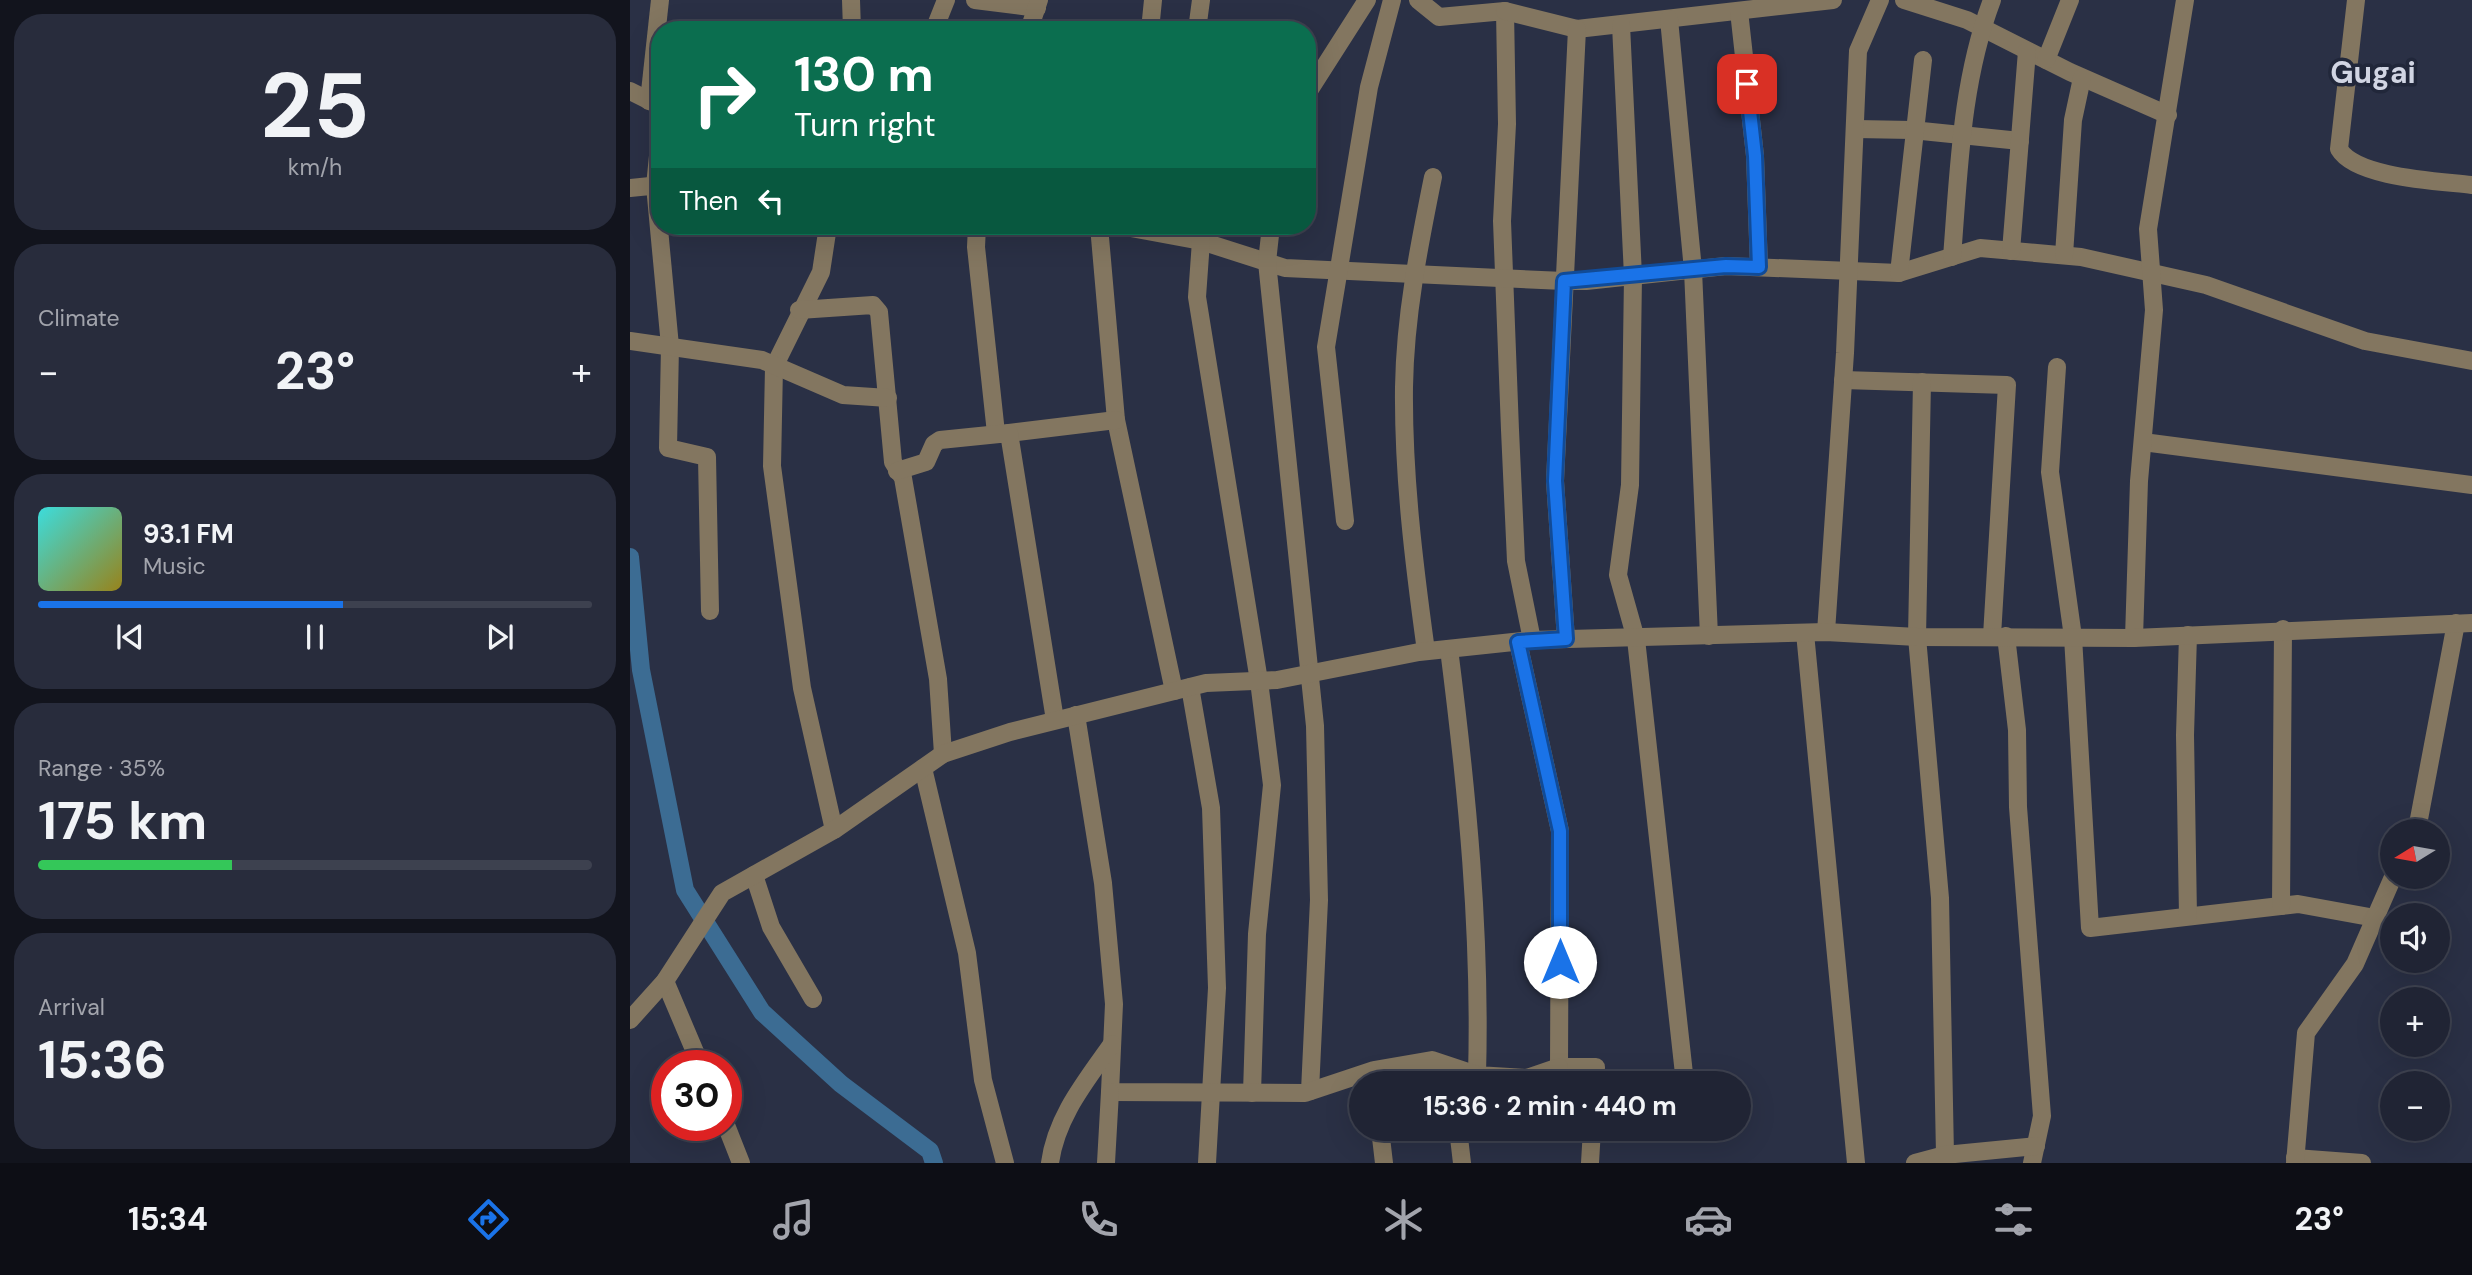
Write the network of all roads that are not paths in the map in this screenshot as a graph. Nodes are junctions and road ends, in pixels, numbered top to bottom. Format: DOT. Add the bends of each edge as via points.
graph roads {
  1 [pos="660,0"];
  2 [pos="851,0"];
  3 [pos="946,0"];
  4 [pos="975,0"];
  5 [pos="1153,0"];
  6 [pos="1201,0"];
  7 [pos="1367,0"];
  8 [pos="1392,0"];
  9 [pos="1418,0"];
  10 [pos="1833,0"];
  11 [pos="1880,0"];
  12 [pos="1904,0"];
  13 [pos="1993,0"];
  14 [pos="2070,0"];
  15 [pos="2185,0"];
  16 [pos="2356,0"];
  17 [pos="1038,4"];
  18 [pos="1739,11"];
  19 [pos="1505,12"];
  20 [pos="1670,19"];
  21 [pos="659,21"];
  22 [pos="852,21"];
  23 [pos="938,21"];
  24 [pos="1032,21"];
  25 [pos="1151,21"];
  26 [pos="1199,21"];
  27 [pos="1621,25"];
  28 [pos="1982,28"];
  29 [pos="1577,29"];
  30 [pos="2027,51"];
  31 [pos="1923,60"];
  32 [pos="2046,60"];
  33 [pos="2082,78"];
  34 [pos="1316,80"];
  35 [pos="630,91"];
  36 [pos="651,102"];
  37 [pos="2168,115"];
  38 [pos="1856,129"];
  39 [pos="1912,130"];
  40 [pos="1961,135"];
  41 [pos="2020,141"];
  42 [pos="1433,177"];
  43 [pos="651,186"];
  44 [pos="2472,186"];
  45 [pos="630,188"];
  46 [pos="661,235"];
  47 [pos="827,235"];
  48 [pos="977,235"];
  49 [pos="1100,235"];
  50 [pos="1169,235"];
  51 [pos="1270,235"];
  52 [pos="1201,241"];
  53 [pos="2011,251"];
  54 [pos="2064,256"];
  55 [pos="1952,257"];
  56 [pos="1267,262"];
  57 [pos="1759,267"];
  58 [pos="1693,270"];
  59 [pos="1339,271"];
  60 [pos="1849,271"];
  61 [pos="1899,273"];
  62 [pos="2151,273"];
  63 [pos="1413,275"];
  64 [pos="1633,276"];
  65 [pos="1506,278"];
  66 [pos="1564,281"];
  67 [pos="800,310"];
  68 [pos="630,341"];
  69 [pos="670,346"];
  70 [pos="2472,362"];
  71 [pos="774,367"];
  72 [pos="2057,367"];
  73 [pos="1843,380"];
  74 [pos="1922,382"];
  75 [pos="888,398"];
  76 [pos="1116,420"];
  77 [pos="1003,433"];
  78 [pos="2143,442"];
  79 [pos="897,471"];
  80 [pos="2472,485"];
  81 [pos="1345,521"];
  82 [pos="710,611"];
  83 [pos="2464,623"];
  84 [pos="2283,629"];
  85 [pos="1826,632"];
  86 [pos="1805,633"];
  87 [pos="2188,635"];
  88 [pos="1709,636"];
  89 [pos="1999,636"];
  90 [pos="1917,637"];
  91 [pos="2073,637"];
  92 [pos="2134,638"];
  93 [pos="1566,639"];
  94 [pos="1636,639"];
  95 [pos="1525,641"];
  96 [pos="1449,649"];
  97 [pos="1426,651"];
  98 [pos="1311,673"];
  99 [pos="1259,681"];
  100 [pos="1182,689"];
  101 [pos="1076,715"];
  102 [pos="1055,720"];
  103 [pos="943,754"];
  104 [pos="923,768"];
  105 [pos="2419,819"];
  106 [pos="834,830"];
  107 [pos="754,875"];
  108 [pos="2388,889"];
  109 [pos="2281,906"];
  110 [pos="2188,916"];
  111 [pos="2375,918"];
  112 [pos="664,981"];
  113 [pos="813,999"];
  114 [pos="637,1001"];
  115 [pos="630,1020"];
  116 [pos="1112,1043"];
  117 [pos="694,1050"];
  118 [pos="1559,1067"];
  119 [pos="1395,1071"];
  120 [pos="1448,1071"];
  121 [pos="1477,1071"];
  122 [pos="1547,1071"];
  123 [pos="1596,1071"];
  124 [pos="1684,1071"];
  125 [pos="1349,1083"];
  126 [pos="1310,1091"];
  127 [pos="1110,1092"];
  128 [pos="1212,1093"];
  129 [pos="1252,1093"];
  130 [pos="732,1141"];
  131 [pos="1381,1141"];
  132 [pos="1459,1141"];
  133 [pos="1591,1141"];
  134 [pos="1945,1155"];
  135 [pos="2034,1155"];
  136 [pos="2295,1161"];
  137 [pos="741,1163"];
  138 [pos="1005,1163"];
  139 [pos="1050,1163"];
  140 [pos="1106,1163"];
  141 [pos="1207,1163"];
  142 [pos="1384,1163"];
  143 [pos="1462,1163"];
  144 [pos="1590,1163"];
  145 [pos="1856,1163"];
  146 [pos="1915,1163"];
  147 [pos="2362,1163"];
  1 -- 21 [label="street"];
  2 -- 22 [label="street"];
  3 -- 23 [label="street"];
  4 -- 17 [label="street"];
  5 -- 25 [label="street"];
  6 -- 26 [label="street"];
  7 -- 34 [label="street"];
  8 -- 59 [label="street" via="1369,87"];
  9 -- 19 [label="street" via="1439,17"];
  10 -- 18 [label="street"];
  11 -- 38 [label="street" via="1858,51"];
  12 -- 28 [label="street"];
  13 -- 28 [label="street"];
  14 -- 32 [label="street"];
  15 -- 37 [label="street"];
  16 -- 44 [label="street" via="2339,149 2344,157 2369,170"];
  17 -- 24 [label="street"];
  18 -- 20 [label="street"];
  18 -- 57 [label="street" via="1755,156"];
  19 -- 29 [label="street"];
  19 -- 65 [label="street" via="1507,124 1502,221"];
  20 -- 27 [label="street"];
  20 -- 58 [label="street"];
  27 -- 29 [label="street"];
  27 -- 64 [label="street"];
  28 -- 30 [label="street"];
  28 -- 40 [label="street"];
  29 -- 66 [label="street"];
  30 -- 32 [label="street"];
  30 -- 41 [label="street"];
  31 -- 39 [label="street"];
  32 -- 33 [label="street"];
  33 -- 37 [label="street"];
  33 -- 54 [label="street" via="2073,120"];
  35 -- 36 [label="street"];
  37 -- 62 [label="street" via="2148,229"];
  38 -- 39 [label="street"];
  38 -- 60 [label="street"];
  39 -- 40 [label="street"];
  39 -- 61 [label="street"];
  40 -- 41 [label="street"];
  40 -- 55 [label="street"];
  41 -- 53 [label="street"];
  42 -- 63 [label="street"];
  43 -- 45 [label="street"];
  46 -- 69 [label="street"];
  47 -- 67 [label="street" via="821,272"];
  48 -- 77 [label="street"];
  49 -- 76 [label="street"];
  50 -- 52 [label="street"];
  51 -- 56 [label="street"];
  52 -- 56 [label="street"];
  52 -- 99 [label="street" via="1197,297"];
  53 -- 54 [label="street"];
  53 -- 55 [label="street" via="1980,248"];
  54 -- 62 [label="street"];
  55 -- 61 [label="street"];
  56 -- 59 [label="street" via="1285,268"];
  56 -- 98 [label="street"];
  57 -- 58 [label="street"];
  57 -- 60 [label="street"];
  58 -- 64 [label="street"];
  58 -- 88 [label="street"];
  59 -- 63 [label="street"];
  59 -- 81 [label="street" via="1326,347"];
  60 -- 61 [label="street"];
  60 -- 73 [label="street"];
  62 -- 70 [label="street" via="2206,285 2365,341"];
  62 -- 78 [label="street" via="2154,310"];
  63 -- 65 [label="street"];
  63 -- 97 [label="street" via="1404,386 1412,551"];
  64 -- 66 [label="street"];
  64 -- 94 [label="street" via="1630,485 1618,575"];
  65 -- 66 [label="street"];
  65 -- 95 [label="street" via="1516,561"];
  66 -- 93 [label="street" via="1555,481"];
  67 -- 71 [label="street"];
  67 -- 75 [label="street" via="873,305 881,324"];
  68 -- 69 [label="street"];
  69 -- 71 [label="street" via="762,360"];
  69 -- 82 [label="street" via="668,448 707,457"];
  71 -- 75 [label="street" via="842,395"];
  71 -- 106 [label="street" via="772,466 802,688"];
  72 -- 91 [label="street" via="2050,472"];
  73 -- 74 [label="street"];
  73 -- 85 [label="street"];
  74 -- 89 [label="street" via="2007,385"];
  74 -- 90 [label="street"];
  75 -- 79 [label="street"];
  76 -- 77 [label="street"];
  76 -- 100 [label="street"];
  77 -- 79 [label="street" via="940,440 926,462"];
  77 -- 102 [label="street"];
  78 -- 80 [label="street"];
  78 -- 92 [label="street"];
  79 -- 103 [label="street" via="902,478 938,679"];
  83 -- 84 [label="street"];
  83 -- 105 [label="street"];
  84 -- 87 [label="street"];
  84 -- 109 [label="street"];
  85 -- 86 [label="street"];
  85 -- 90 [label="street"];
  86 -- 88 [label="street"];
  86 -- 145 [label="street"];
  87 -- 92 [label="street"];
  87 -- 110 [label="street"];
  88 -- 94 [label="street"];
  89 -- 90 [label="street"];
  89 -- 91 [label="street"];
  89 -- 135 [label="street" via="2017,730 2018,807 2042,1116"];
  90 -- 134 [label="street" via="1940,898"];
  91 -- 92 [label="street"];
  91 -- 110 [label="street" via="2090,928"];
  93 -- 94 [label="street"];
  93 -- 95 [label="street"];
  94 -- 124 [label="street"];
  95 -- 96 [label="street"];
  95 -- 118 [label="street" via="1560,831"];
  96 -- 97 [label="street"];
  96 -- 121 [label="street" via="1467,791 1479,1016"];
  97 -- 98 [label="street"];
  98 -- 99 [label="street"];
  98 -- 126 [label="street" via="1319,901"];
  99 -- 100 [label="street"];
  99 -- 129 [label="street" via="1272,785 1257,934"];
  100 -- 101 [label="street"];
  100 -- 128 [label="street" via="1211,808 1217,988"];
  101 -- 102 [label="street"];
  101 -- 116 [label="street" via="1103,883 1114,1004"];
  102 -- 103 [label="street"];
  103 -- 104 [label="street"];
  104 -- 106 [label="street"];
  104 -- 138 [label="street" via="967,953 983,1080"];
  106 -- 107 [label="street"];
  107 -- 112 [label="street" via="722,893"];
  107 -- 113 [label="street" via="771,927"];
  108 -- 111 [label="street"];
  109 -- 110 [label="street"];
  109 -- 111 [label="street" via="2298,904"];
  111 -- 136 [label="street" via="2355,964 2306,1033"];
  112 -- 114 [label="street"];
  112 -- 117 [label="street"];
  114 -- 115 [label="street"];
  116 -- 127 [label="street"];
  116 -- 139 [label="street" via="1054,1138"];
  118 -- 122 [label="street"];
  118 -- 123 [label="street"];
  119 -- 120 [label="street" via="1432,1060"];
  125 -- 126 [label="street"];
  126 -- 129 [label="street"];
  127 -- 128 [label="street"];
  127 -- 140 [label="street"];
  128 -- 129 [label="street"];
  128 -- 141 [label="street"];
  130 -- 137 [label="street"];
  131 -- 142 [label="street"];
  132 -- 143 [label="street"];
  133 -- 144 [label="street"];
  134 -- 135 [label="street"];
  134 -- 146 [label="street"];
  136 -- 147 [label="street"];
}
